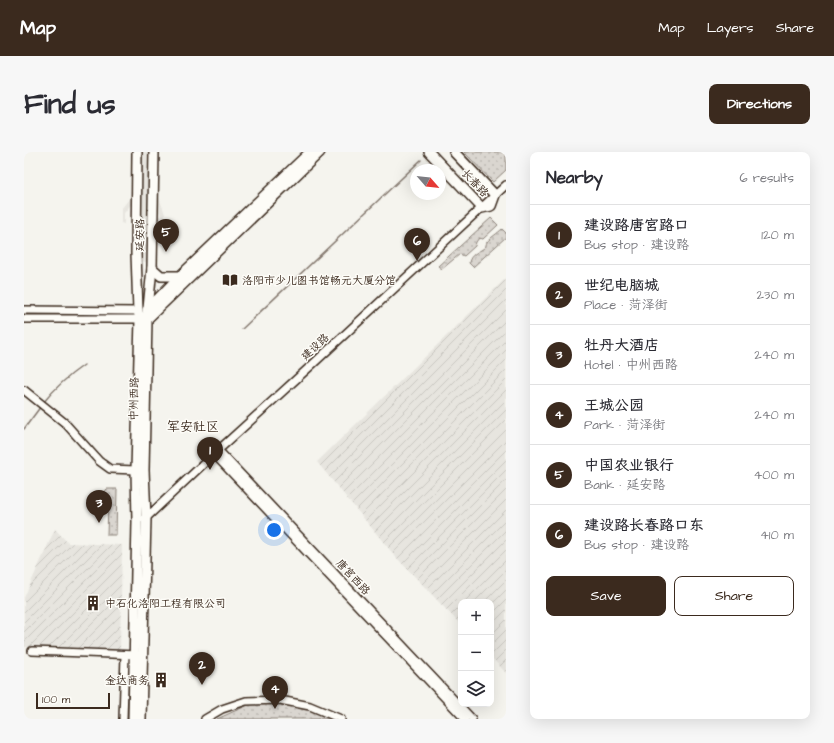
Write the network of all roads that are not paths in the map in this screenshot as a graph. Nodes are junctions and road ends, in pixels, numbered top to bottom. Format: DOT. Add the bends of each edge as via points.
graph roads {
  1 [pos="137,152"];
  2 [pos="154,152"];
  3 [pos="310,152"];
  4 [pos="320,152"];
  5 [pos="429,152"];
  6 [pos="454,152"];
  7 [pos="506,185"];
  8 [pos="506,191"];
  9 [pos="494,196"];
  10 [pos="491,206"];
  11 [pos="482,208"];
  12 [pos="152,268"];
  13 [pos="180,276"];
  14 [pos="24,310"];
  15 [pos="143,315"];
  16 [pos="24,319"];
  17 [pos="24,390"];
  18 [pos="217,454"];
  19 [pos="136,470"];
  20 [pos="143,521"];
  21 [pos="32,651"];
  22 [pos="133,655"];
  23 [pos="123,719"];
  24 [pos="133,719"];
  25 [pos="142,719"];
  26 [pos="206,719"];
  27 [pos="341,719"];
  28 [pos="465,719"];
  29 [pos="472,719"];
  1 -- 15 [label="main road, 延安路" via="136,253"];
  2 -- 12 [label="main road, 延安路"];
  3 -- 13 [label="main road"];
  4 -- 15 [label="main road"];
  5 -- 11 [label="main road, 长春路"];
  6 -- 9 [label="main road, 长春路"];
  7 -- 9 [label="street, 建设路"];
  8 -- 10 [label="street, 建设路"];
  9 -- 10 [label="main road, 长春路"];
  9 -- 11 [label="street, 建设路"];
  10 -- 11 [label="main road, 长春路"];
  10 -- 18 [label="street, 建设路"];
  11 -- 18 [label="street, 建设路"];
  12 -- 13 [label="main road" via="161,276"];
  12 -- 15 [label="main road, 延安路"];
  13 -- 15 [label="main road"];
  14 -- 15 [label="street"];
  15 -- 16 [label="street"];
  15 -- 19 [label="main road, 中州西路"];
  15 -- 20 [label="main road, 中州西路"];
  17 -- 19 [label="street" via="70,428 110,470"];
  18 -- 20 [label="street, 建设路"];
  18 -- 28 [label="street, 唐宫西路"];
  18 -- 29 [label="street, 唐宫西路"];
  19 -- 20 [label="main road, 中州西路"];
  20 -- 22 [label="main road, 中州西路"];
  21 -- 22 [label="street"];
  22 -- 23 [label="street"];
  22 -- 24 [label="main road, 中州西路"];
  22 -- 25 [label="main road, 中州西路"];
  26 -- 27 [label="street" via="222,709 246,701 280,700 310,706"];
}
